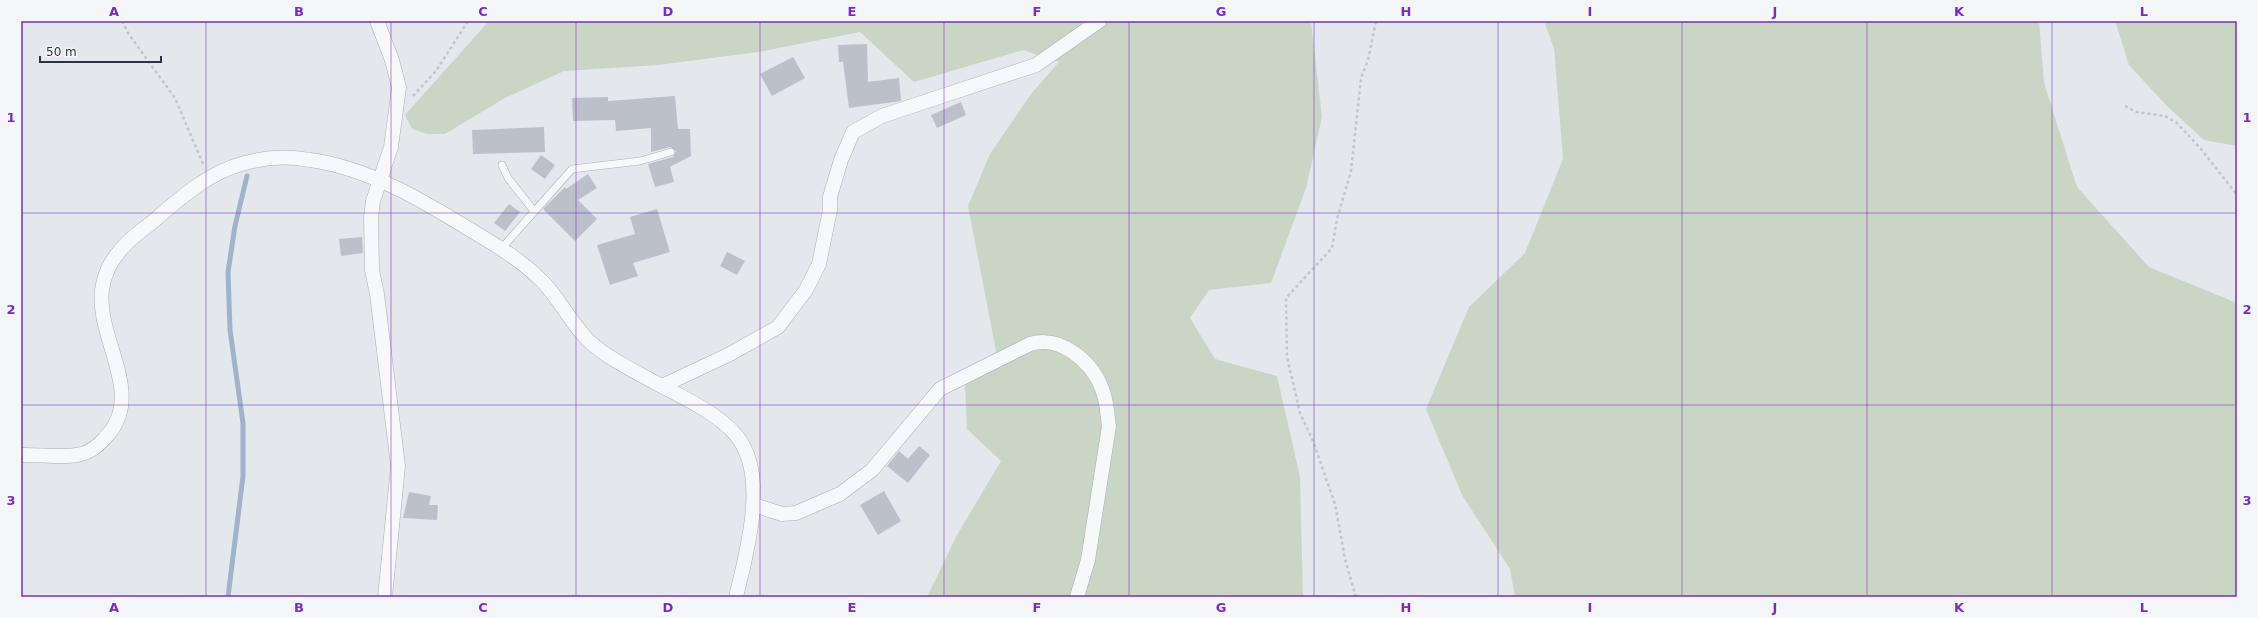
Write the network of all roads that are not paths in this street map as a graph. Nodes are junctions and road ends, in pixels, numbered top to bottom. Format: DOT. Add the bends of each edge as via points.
graph roads {
  1 [pos="377,21"];
  2 [pos="1099,21"];
  3 [pos="671,152"];
  4 [pos="502,165"];
  5 [pos="380,180"];
  6 [pos="534,211"];
  7 [pos="501,249"];
  8 [pos="662,386"];
  9 [pos="21,455"];
  10 [pos="754,505"];
  11 [pos="385,597"];
  12 [pos="736,597"];
  13 [pos="1078,597"];
  1 -- 5 [label="street" via="399,87 391,147"];
  2 -- 8 [label="street" via="1036,65 882,116 853,132 830,197 830,210 819,264 806,290 778,327 730,354"];
  3 -- 6 [label="lane" via="640,161 572,170"];
  4 -- 6 [label="lane" via="508,178"];
  5 -- 7 [label="street" via="426,203"];
  5 -- 9 [label="street" via="312,160 284,157 245,162 209,178 194,188 135,236 109,267 102,288 102,306 123,399 121,412 109,434 96,448 80,455"];
  5 -- 11 [label="street" via="371,217 372,270 398,466"];
  6 -- 7 [label="lane"];
  7 -- 8 [label="street" via="544,282 567,316 590,342 616,361"];
  8 -- 10 [label="street" via="716,418 734,434 748,456 754,478"];
  10 -- 12 [label="street"];
  10 -- 13 [label="street" via="782,514 796,513 840,494 872,470 940,389 1030,344 1050,341 1062,345 1086,364 1100,384 1107,409 1108,426 1088,560"];
}
